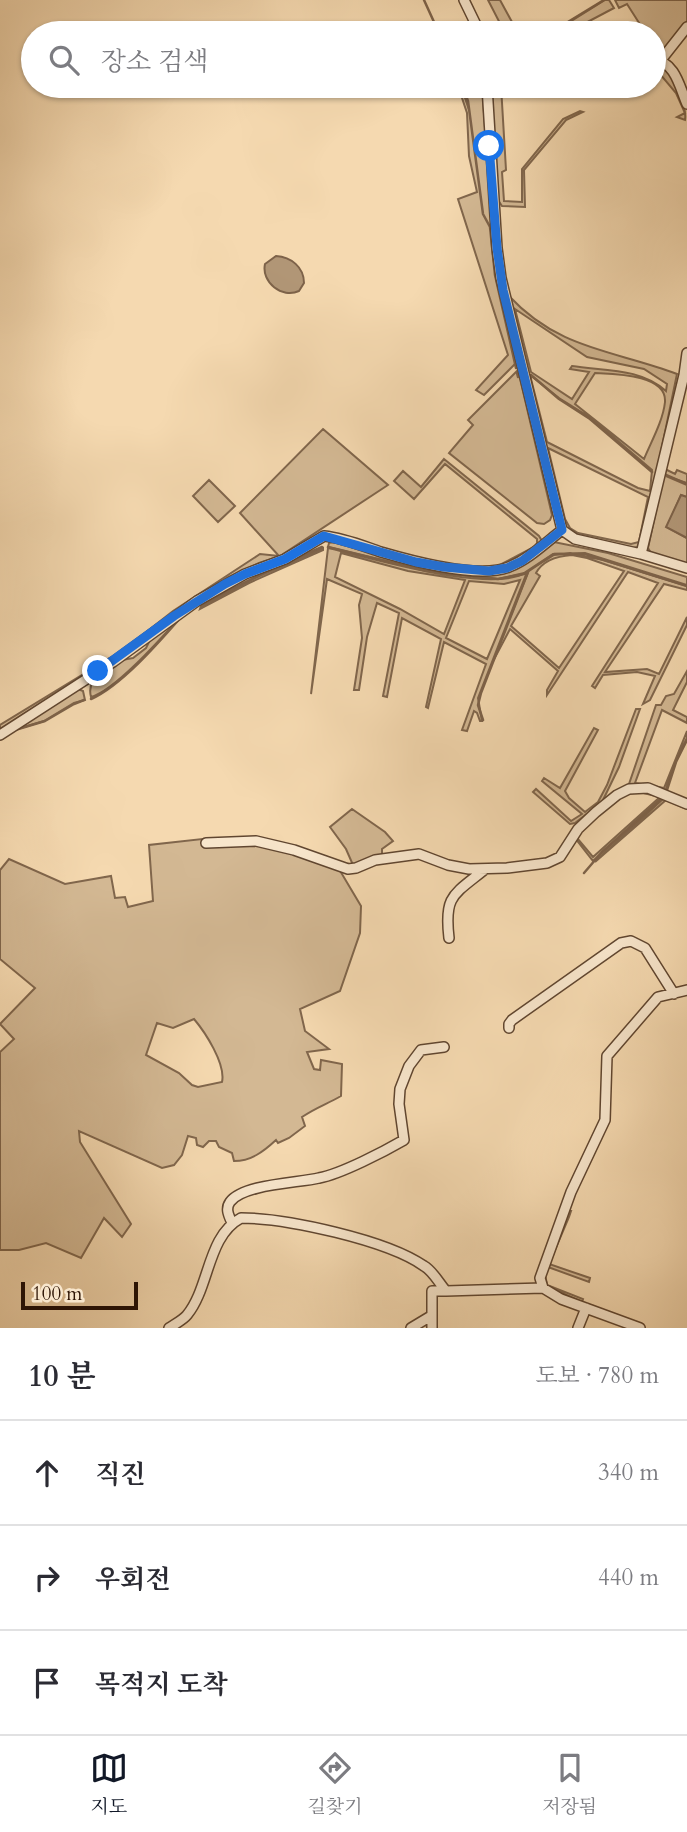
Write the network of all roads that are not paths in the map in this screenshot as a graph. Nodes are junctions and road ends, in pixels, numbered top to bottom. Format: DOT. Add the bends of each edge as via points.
graph roads {
  1 [pos="464,0"];
  2 [pos="474,21"];
  3 [pos="687,27"];
  4 [pos="666,50"];
  5 [pos="666,65"];
  6 [pos="488,98"];
  7 [pos="687,104"];
  8 [pos="687,353"];
  9 [pos="686,375"];
  10 [pos="562,530"];
  11 [pos="641,554"];
  12 [pos="687,568"];
  13 [pos="0,735"];
  14 [pos="687,804"];
  15 [pos="206,844"];
  16 [pos="484,870"];
  17 [pos="449,938"];
  18 [pos="687,990"];
  19 [pos="674,994"];
  20 [pos="509,1028"];
  21 [pos="444,1047"];
  22 [pos="232,1223"];
  23 [pos="543,1289"];
  24 [pos="446,1291"];
  25 [pos="586,1308"];
  26 [pos="431,1316"];
  27 [pos="169,1328"];
  28 [pos="411,1328"];
  29 [pos="432,1328"];
  30 [pos="578,1328"];
  31 [pos="640,1328"];
  1 -- 2 [label="street"];
  3 -- 4 [label="street"];
  5 -- 7 [label="street"];
  6 -- 10 [label="street" via="503,290"];
  8 -- 9 [label="street"];
  9 -- 11 [label="street"];
  10 -- 11 [label="street" via="575,539"];
  10 -- 13 [label="street" via="522,561 489,571 416,562 324,536 197,601"];
  11 -- 12 [label="street"];
  14 -- 16 [label="street" via="648,788 629,789 578,829 560,857 536,865"];
  15 -- 16 [label="street" via="256,841 348,869 419,854 458,868"];
  16 -- 17 [label="street" via="453,895 446,914"];
  18 -- 19 [label="street"];
  19 -- 20 [label="street" via="645,948 631,941 621,943 512,1020"];
  19 -- 23 [label="street" via="658,997 607,1056 605,1120 542,1268"];
  21 -- 22 [label="street" via="421,1050 402,1078 399,1104 404,1140 323,1178 264,1186 237,1197 228,1206"];
  22 -- 24 [label="street" via="251,1218 345,1234 426,1266"];
  22 -- 27 [label="street" via="187,1316"];
  23 -- 24 [label="street"];
  23 -- 25 [label="street"];
  24 -- 26 [label="street" via="432,1291"];
  25 -- 30 [label="street"];
  25 -- 31 [label="street"];
  26 -- 28 [label="street"];
  26 -- 29 [label="street"];
}
